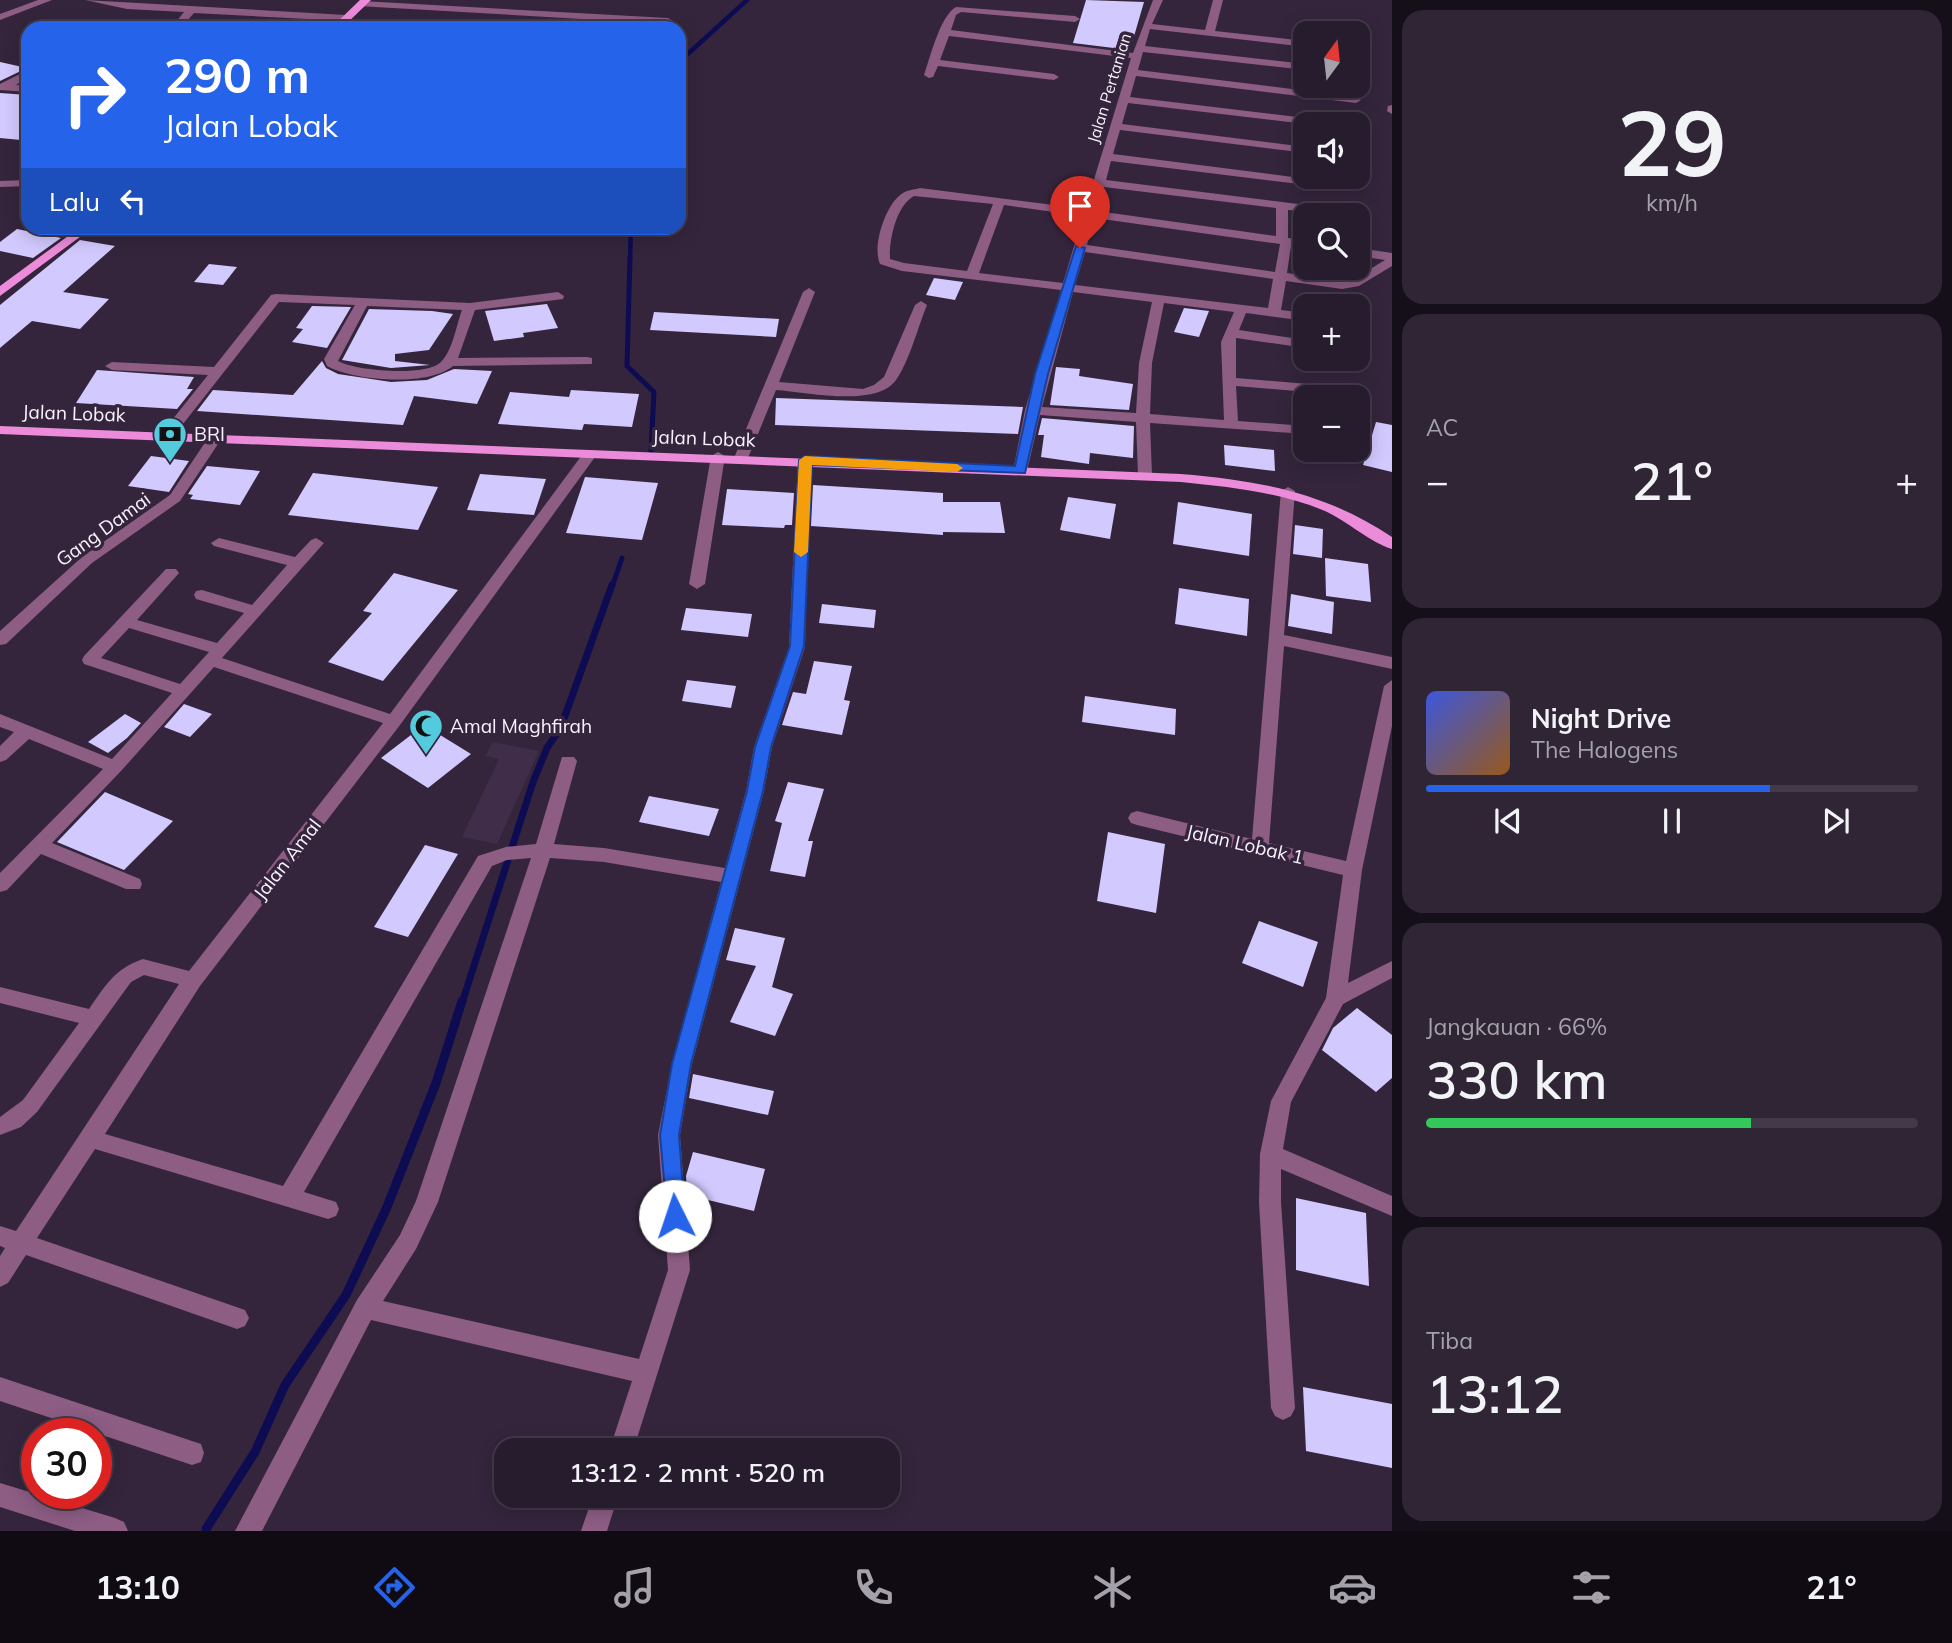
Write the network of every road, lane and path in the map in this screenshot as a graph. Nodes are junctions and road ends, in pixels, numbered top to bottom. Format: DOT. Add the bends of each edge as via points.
graph roads {
  1 [pos="47,0"];
  2 [pos="137,0"];
  3 [pos="1218,0"];
  4 [pos="94,1"];
  5 [pos="1153,1"];
  6 [pos="364,2"];
  7 [pos="127,6"];
  8 [pos="192,9"];
  9 [pos="0,17"];
  10 [pos="346,18"];
  11 [pos="182,21"];
  12 [pos="343,21"];
  13 [pos="668,21"];
  14 [pos="1146,26"];
  15 [pos="1071,29"];
  16 [pos="943,32"];
  17 [pos="1209,34"];
  18 [pos="1293,38"];
  19 [pos="1280,42"];
  20 [pos="1293,43"];
  21 [pos="1138,52"];
  22 [pos="932,62"];
  23 [pos="1273,64"];
  24 [pos="1293,66"];
  25 [pos="1131,72"];
  26 [pos="929,75"];
  27 [pos="21,77"];
  28 [pos="3,87"];
  29 [pos="21,88"];
  30 [pos="1266,88"];
  31 [pos="1123,99"];
  32 [pos="1356,100"];
  33 [pos="1267,117"];
  34 [pos="1293,120"];
  35 [pos="1115,126"];
  36 [pos="1266,144"];
  37 [pos="1106,157"];
  38 [pos="1293,160"];
  39 [pos="1285,166"];
  40 [pos="1293,170"];
  41 [pos="21,183"];
  42 [pos="1099,183"];
  43 [pos="0,184"];
  44 [pos="1000,201"];
  45 [pos="1285,206"];
  46 [pos="1293,207"];
  47 [pos="1090,214"];
  48 [pos="77,235"];
  49 [pos="1284,241"];
  50 [pos="1293,242"];
  51 [pos="1080,248"];
  52 [pos="1370,254"];
  53 [pos="1392,259"];
  54 [pos="972,275"];
  55 [pos="1282,276"];
  56 [pos="1067,288"];
  57 [pos="0,292"];
  58 [pos="809,292"];
  59 [pos="558,296"];
  60 [pos="1160,297"];
  61 [pos="363,302"];
  62 [pos="921,305"];
  63 [pos="470,307"];
  64 [pos="1242,308"];
  65 [pos="1274,313"];
  66 [pos="1293,315"];
  67 [pos="1231,333"];
  68 [pos="1293,342"];
  69 [pos="587,361"];
  70 [pos="449,362"];
  71 [pos="112,366"];
  72 [pos="218,371"];
  73 [pos="1229,381"];
  74 [pos="770,385"];
  75 [pos="1293,387"];
  76 [pos="1032,410"];
  77 [pos="1142,420"];
  78 [pos="1231,426"];
  79 [pos="1293,429"];
  80 [pos="0,430"];
  81 [pos="167,435"];
  82 [pos="215,438"];
  83 [pos="590,454"];
  84 [pos="718,456"];
  85 [pos="741,458"];
  86 [pos="805,460"];
  87 [pos="1020,471"];
  88 [pos="1145,475"];
  89 [pos="1288,491"];
  90 [pos="219,543"];
  91 [pos="316,543"];
  92 [pos="1392,544"];
  93 [pos="298,563"];
  94 [pos="172,573"];
  95 [pos="697,584"];
  96 [pos="202,595"];
  97 [pos="255,611"];
  98 [pos="126,622"];
  99 [pos="1276,639"];
  100 [pos="0,640"];
  101 [pos="216,655"];
  102 [pos="1392,663"];
  103 [pos="1392,686"];
  104 [pos="184,691"];
  105 [pos="0,720"];
  106 [pos="394,721"];
  107 [pos="26,731"];
  108 [pos="0,756"];
  109 [pos="568,761"];
  110 [pos="115,767"];
  111 [pos="1137,818"];
  112 [pos="37,845"];
  113 [pos="1260,846"];
  114 [pos="540,851"];
  115 [pos="1353,870"];
  116 [pos="731,876"];
  117 [pos="133,884"];
  118 [pos="0,885"];
  119 [pos="1392,969"];
  120 [pos="193,980"];
  121 [pos="0,995"];
  122 [pos="1336,999"];
  123 [pos="93,1018"];
  124 [pos="0,1126"];
  125 [pos="88,1138"];
  126 [pos="1271,1154"];
  127 [pos="290,1195"];
  128 [pos="1392,1206"];
  129 [pos="328,1209"];
  130 [pos="0,1236"];
  131 [pos="23,1243"];
  132 [pos="0,1276"];
  133 [pos="365,1308"];
  134 [pos="237,1318"];
  135 [pos="648,1373"];
  136 [pos="0,1389"];
  137 [pos="1283,1408"];
  138 [pos="626,1438"];
  139 [pos="192,1453"];
  140 [pos="0,1495"];
  141 [pos="602,1508"];
  142 [pos="115,1531"];
  143 [pos="248,1531"];
  144 [pos="594,1531"];
  1 -- 9 [label="street"];
  2 -- 7 [label="street"];
  3 -- 17 [label="street"];
  4 -- 7 [label="street"];
  5 -- 14 [label="street, Jalan Pertanian"];
  6 -- 10 [label="main road"];
  6 -- 13 [label="street"];
  7 -- 8 [label="street"];
  8 -- 10 [label="street"];
  8 -- 11 [label="street"];
  10 -- 12 [label="main road"];
  14 -- 17 [label="street"];
  14 -- 21 [label="street, Jalan Pertanian"];
  15 -- 16 [label="street"];
  15 -- 16 [label="street" via="967,8 952,13"];
  15 -- 21 [label="street"];
  15 -- 22 [label="street" via="1053,83"];
  16 -- 22 [label="street"];
  17 -- 19 [label="street"];
  18 -- 19 [label="street"];
  19 -- 20 [label="street"];
  19 -- 23 [label="street"];
  21 -- 23 [label="street"];
  21 -- 25 [label="street, Jalan Pertanian"];
  22 -- 26 [label="street"];
  23 -- 24 [label="street"];
  23 -- 30 [label="street"];
  25 -- 30 [label="street"];
  25 -- 31 [label="street, Jalan Pertanian"];
  27 -- 28 [label="street"];
  28 -- 29 [label="street"];
  30 -- 32 [label="street"];
  30 -- 33 [label="street"];
  31 -- 33 [label="street"];
  31 -- 35 [label="street, Jalan Pertanian"];
  33 -- 34 [label="street"];
  33 -- 36 [label="street"];
  35 -- 36 [label="street"];
  35 -- 37 [label="street, Jalan Pertanian"];
  36 -- 39 [label="street"];
  37 -- 39 [label="street"];
  37 -- 42 [label="street, Jalan Pertanian"];
  38 -- 39 [label="street"];
  39 -- 40 [label="street"];
  39 -- 45 [label="street"];
  41 -- 43 [label="street"];
  42 -- 45 [label="street"];
  42 -- 47 [label="street, Jalan Pertanian"];
  44 -- 47 [label="street"];
  44 -- 54 [label="street"];
  44 -- 54 [label="street" via="910,193 900,200 881,250 884,261 902,267"];
  45 -- 46 [label="street"];
  45 -- 49 [label="street"];
  47 -- 49 [label="street"];
  47 -- 51 [label="street, Jalan Pertanian"];
  48 -- 57 [label="main road"];
  49 -- 50 [label="street"];
  49 -- 55 [label="street"];
  51 -- 55 [label="street"];
  51 -- 56 [label="street, Jalan Pertanian"];
  52 -- 53 [label="street"];
  53 -- 55 [label="street" via="1354,283 1342,285"];
  54 -- 56 [label="street"];
  55 -- 65 [label="street"];
  56 -- 60 [label="street"];
  56 -- 76 [label="street, Jalan Pertanian"];
  58 -- 74 [label="street"];
  59 -- 63 [label="street"];
  60 -- 64 [label="street"];
  60 -- 77 [label="street" via="1149,330"];
  61 -- 63 [label="street"];
  61 -- 70 [label="street" via="331,359 336,366 420,375 439,371"];
  61 -- 72 [label="street" via="276,298"];
  62 -- 74 [label="street" via="890,379 879,388 864,393"];
  63 -- 70 [label="street"];
  64 -- 65 [label="street"];
  64 -- 67 [label="street"];
  65 -- 66 [label="street"];
  67 -- 68 [label="street"];
  67 -- 73 [label="street"];
  69 -- 70 [label="street"];
  71 -- 72 [label="street"];
  72 -- 81 [label="street"];
  73 -- 75 [label="street"];
  73 -- 78 [label="street"];
  74 -- 85 [label="street"];
  76 -- 77 [label="street"];
  76 -- 87 [label="street, Jalan Pertanian"];
  77 -- 78 [label="street"];
  77 -- 88 [label="street"];
  78 -- 79 [label="street"];
  80 -- 81 [label="main road, Jalan Lobak"];
  81 -- 82 [label="main road, Jalan Lobak"];
  82 -- 83 [label="main road, Jalan Lobak"];
  82 -- 100 [label="street, Gang Damai" via="175,498 87,560"];
  83 -- 84 [label="main road, Jalan Lobak"];
  83 -- 106 [label="street, Jalan Amal"];
  84 -- 85 [label="main road, Jalan Lobak"];
  84 -- 95 [label="street"];
  85 -- 86 [label="main road, Jalan Lobak"];
  86 -- 87 [label="main road, Jalan Lobak"];
  86 -- 116 [label="street" via="797,646 763,747"];
  87 -- 88 [label="main road, Jalan Lobak"];
  88 -- 89 [label="main road, Jalan Lobak"];
  89 -- 92 [label="main road, Jalan Lobak" via="1350,515"];
  89 -- 99 [label="street"];
  90 -- 93 [label="street"];
  91 -- 93 [label="street"];
  93 -- 97 [label="street"];
  94 -- 98 [label="street"];
  96 -- 97 [label="street"];
  97 -- 101 [label="street"];
  98 -- 101 [label="street"];
  98 -- 104 [label="street" via="90,660"];
  99 -- 102 [label="street"];
  99 -- 113 [label="street"];
  101 -- 104 [label="street"];
  101 -- 106 [label="street"];
  103 -- 115 [label="street"];
  104 -- 110 [label="street"];
  105 -- 107 [label="street"];
  106 -- 120 [label="street, Jalan Amal"];
  107 -- 108 [label="street"];
  107 -- 110 [label="street"];
  109 -- 114 [label="street"];
  110 -- 112 [label="street"];
  111 -- 113 [label="street, Jalan Lobak 1"];
  112 -- 117 [label="street"];
  112 -- 118 [label="street"];
  113 -- 115 [label="street, Jalan Lobak 1"];
  114 -- 116 [label="street"];
  114 -- 127 [label="street" via="501,853 478,870"];
  114 -- 133 [label="street" via="428,1202"];
  115 -- 122 [label="street"];
  116 -- 135 [label="street" via="682,1064 669,1135 679,1270"];
  119 -- 122 [label="street"];
  120 -- 123 [label="street" via="144,967 134,970 124,976"];
  120 -- 125 [label="street, Jalan Amal"];
  121 -- 123 [label="street"];
  122 -- 126 [label="street" via="1281,1101"];
  123 -- 124 [label="street" via="22,1115"];
  125 -- 127 [label="street"];
  125 -- 131 [label="street, Jalan Amal"];
  126 -- 128 [label="street"];
  126 -- 137 [label="street"];
  127 -- 129 [label="street"];
  130 -- 131 [label="street"];
  131 -- 132 [label="street, Jalan Amal"];
  131 -- 134 [label="street"];
  133 -- 135 [label="street"];
  133 -- 143 [label="street"];
  135 -- 138 [label="street"];
  136 -- 139 [label="street"];
  140 -- 142 [label="street"];
  141 -- 144 [label="street"];
}
